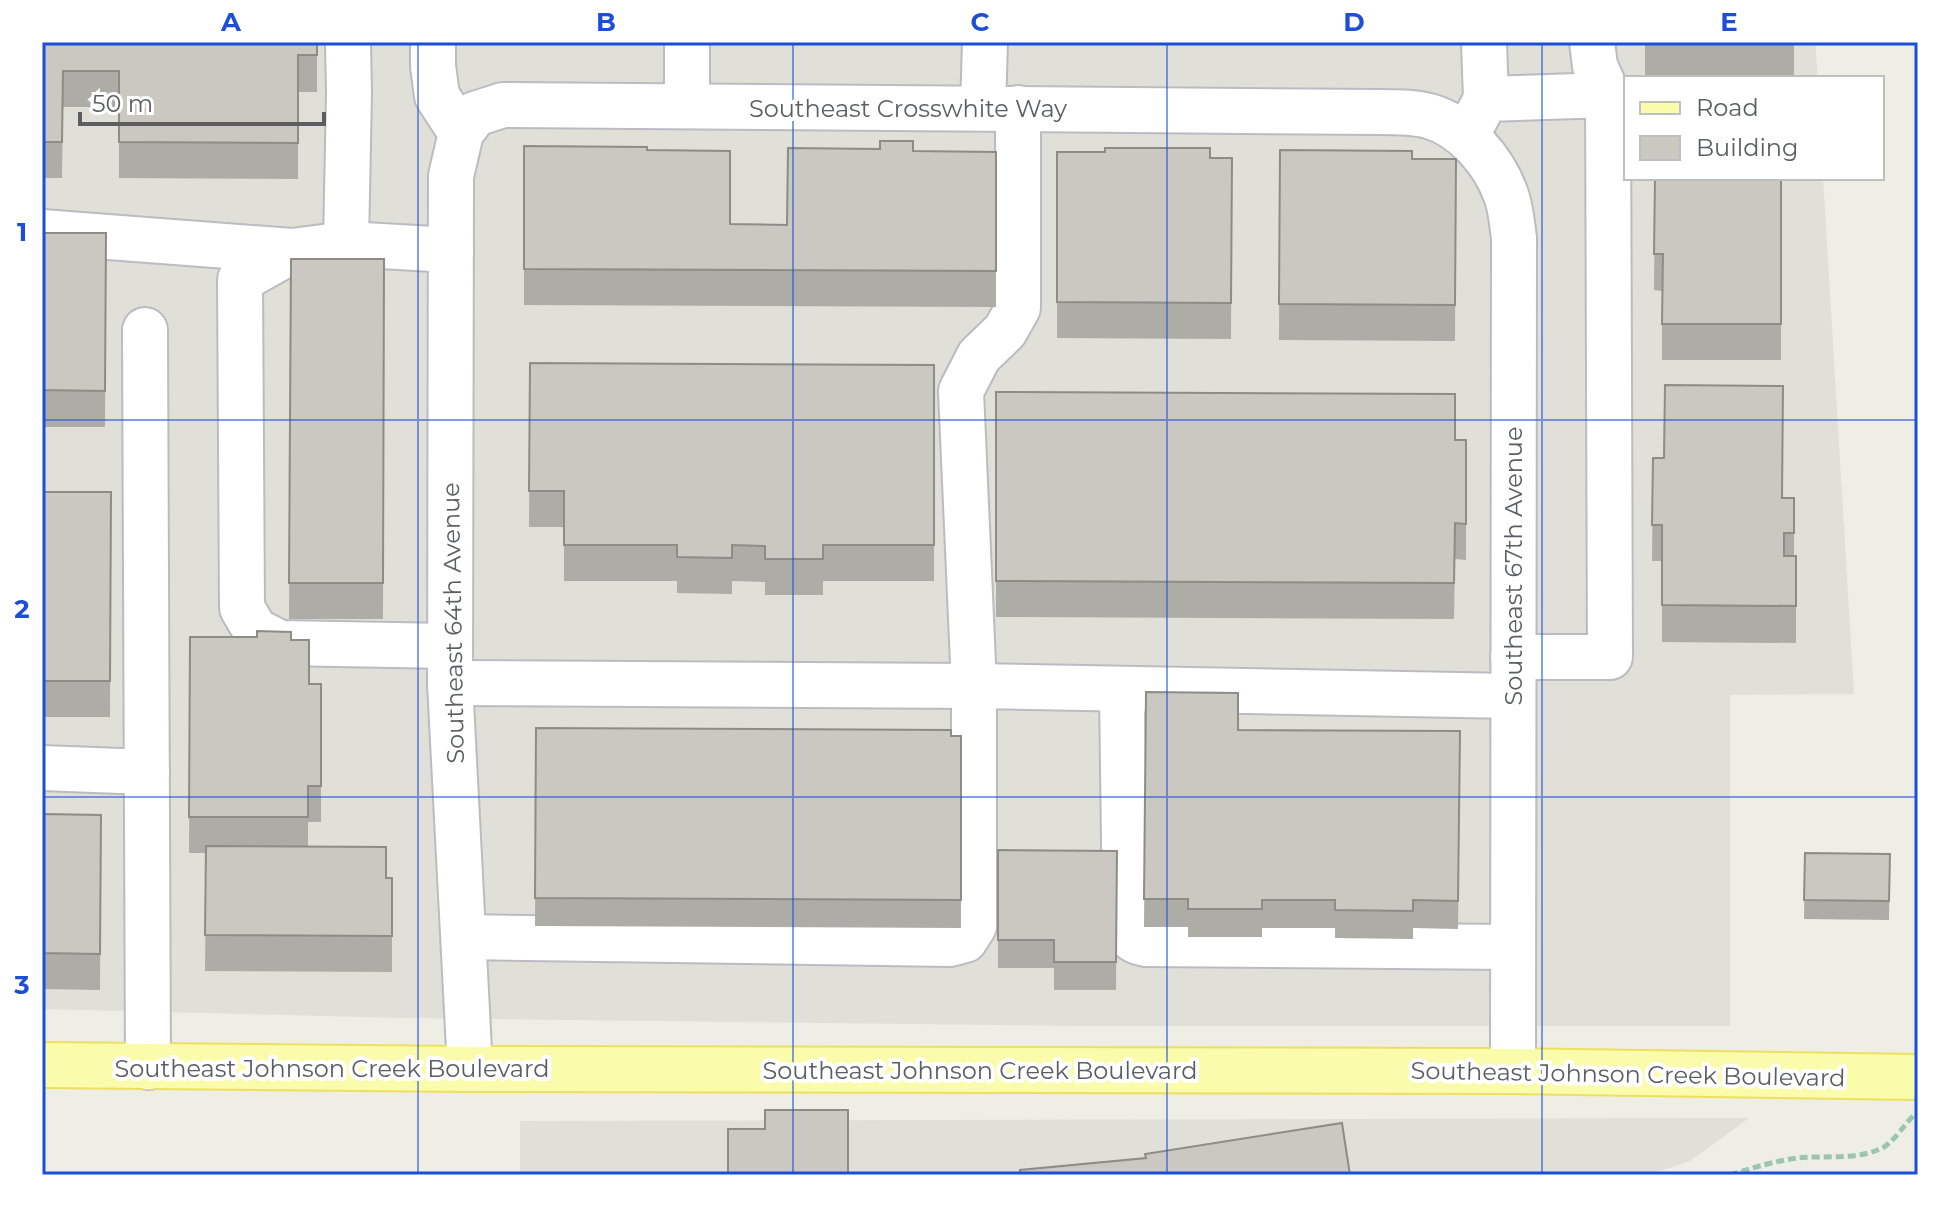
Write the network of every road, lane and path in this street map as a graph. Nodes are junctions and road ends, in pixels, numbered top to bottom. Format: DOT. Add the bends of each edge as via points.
graph roads {
  1 [pos="348,42"];
  2 [pos="433,42"];
  3 [pos="687,42"];
  4 [pos="985,42"];
  5 [pos="1484,42"];
  6 [pos="1592,42"];
  7 [pos="1608,95"];
  8 [pos="687,106"];
  9 [pos="1001,108"];
  10 [pos="1410,113"];
  11 [pos="1476,117"];
  12 [pos="461,133"];
  13 [pos="42,232"];
  14 [pos="346,244"];
  15 [pos="451,250"];
  16 [pos="292,251"];
  17 [pos="145,330"];
  18 [pos="450,664"];
  19 [pos="1513,676"];
  20 [pos="974,686"];
  21 [pos="1122,690"];
  22 [pos="42,768"];
  23 [pos="147,772"];
  24 [pos="464,937"];
  25 [pos="1513,947"];
  26 [pos="42,1065"];
  27 [pos="148,1067"];
  28 [pos="470,1069"];
  29 [pos="1513,1071"];
  30 [pos="1918,1077"];
  31 [pos="1918,1112"];
  32 [pos="1730,1175"];
  1 -- 14 [label="street"];
  2 -- 12 [label="street" via="437,96"];
  3 -- 8 [label="street"];
  4 -- 9 [label="street"];
  5 -- 11 [label="street"];
  6 -- 7 [label="street" via="1595,66"];
  7 -- 11 [label="street"];
  7 -- 19 [label="street" via="1610,657"];
  8 -- 9 [label="street, Southeast Crosswhite Way"];
  8 -- 12 [label="street, Southeast Crosswhite Way" via="503,105 475,114"];
  9 -- 10 [label="street, Southeast Crosswhite Way"];
  9 -- 20 [label="street" via="1018,308 1005,331 979,356 961,391"];
  10 -- 11 [label="street, Southeast 67th Avenue"];
  11 -- 19 [label="street, Southeast 67th Avenue" via="1489,163 1506,195 1514,238"];
  12 -- 15 [label="street, Southeast 64th Avenue" via="451,176"];
  13 -- 16 [label="street"];
  14 -- 15 [label="street"];
  14 -- 16 [label="street"];
  15 -- 18 [label="street, Southeast 64th Avenue"];
  16 -- 18 [label="street" via="240,280 242,608 255,630 280,643"];
  17 -- 23 [label="street"];
  18 -- 20 [label="street"];
  18 -- 24 [label="street, Southeast 64th Avenue"];
  19 -- 21 [label="street"];
  19 -- 25 [label="street, Southeast 67th Avenue"];
  20 -- 21 [label="street"];
  20 -- 24 [label="street" via="974,926 965,940 950,944"];
  21 -- 25 [label="street" via="1125,919 1128,935 1136,942"];
  22 -- 23 [label="street"];
  23 -- 27 [label="street"];
  24 -- 28 [label="street, Southeast 64th Avenue"];
  25 -- 29 [label="street, Southeast 67th Avenue"];
  26 -- 27 [label="main road, Southeast Johnson Creek Boulevard"];
  27 -- 28 [label="main road, Southeast Johnson Creek Boulevard"];
  28 -- 29 [label="main road, Southeast Johnson Creek Boulevard"];
  29 -- 30 [label="main road, Southeast Johnson Creek Boulevard"];
  31 -- 32 [label="path" via="1882,1148 1853,1156 1793,1158"];
}
